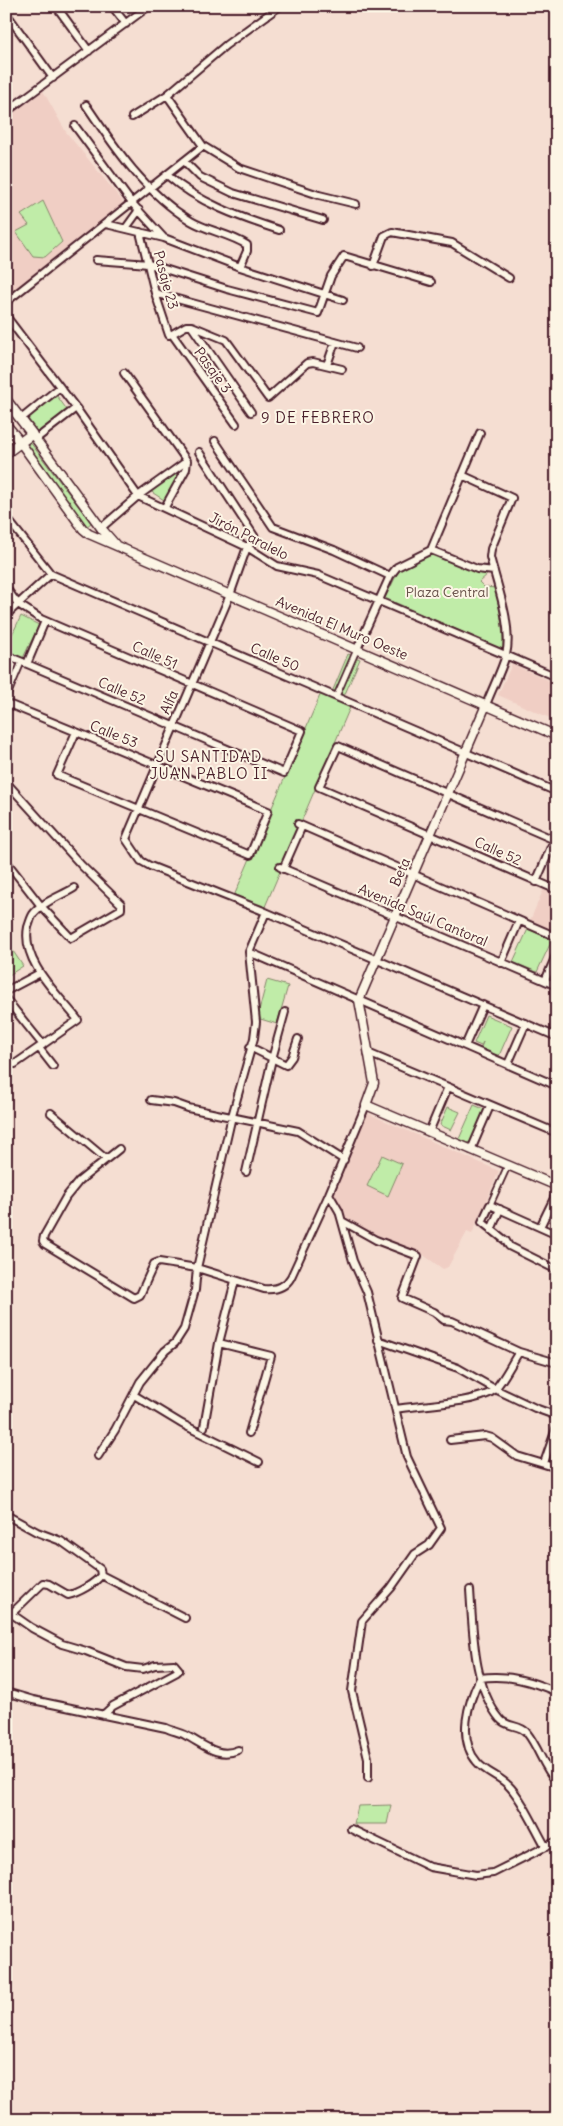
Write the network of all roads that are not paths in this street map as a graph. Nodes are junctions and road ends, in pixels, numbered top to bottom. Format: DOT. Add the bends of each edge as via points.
graph roads {
  1 [pos="56,6"];
  2 [pos="112,6"];
  3 [pos="149,6"];
  4 [pos="280,6"];
  5 [pos="6,13"];
  6 [pos="126,24"];
  7 [pos="89,51"];
  8 [pos="53,78"];
  9 [pos="167,95"];
  10 [pos="86,104"];
  11 [pos="6,112"];
  12 [pos="132,117"];
  13 [pos="75,126"];
  14 [pos="203,146"];
  15 [pos="184,161"];
  16 [pos="167,175"];
  17 [pos="149,189"];
  18 [pos="131,202"];
  19 [pos="356,204"];
  20 [pos="138,210"];
  21 [pos="323,220"];
  22 [pos="106,224"];
  23 [pos="126,228"];
  24 [pos="280,230"];
  25 [pos="140,232"];
  26 [pos="164,238"];
  27 [pos="96,260"];
  28 [pos="149,264"];
  29 [pos="373,266"];
  30 [pos="240,267"];
  31 [pos="509,278"];
  32 [pos="431,282"];
  33 [pos="155,293"];
  34 [pos="323,294"];
  35 [pos="343,300"];
  36 [pos="6,302"];
  37 [pos="6,316"];
  38 [pos="192,326"];
  39 [pos="171,335"];
  40 [pos="335,342"];
  41 [pos="357,348"];
  42 [pos="327,365"];
  43 [pos="342,370"];
  44 [pos="124,373"];
  45 [pos="60,387"];
  46 [pos="6,400"];
  47 [pos="76,408"];
  48 [pos="251,412"];
  49 [pos="21,419"];
  50 [pos="236,424"];
  51 [pos="7,428"];
  52 [pos="480,433"];
  53 [pos="34,436"];
  54 [pos="215,441"];
  55 [pos="20,442"];
  56 [pos="6,452"];
  57 [pos="199,452"];
  58 [pos="187,460"];
  59 [pos="462,475"];
  60 [pos="138,496"];
  61 [pos="165,508"];
  62 [pos="6,517"];
  63 [pos="101,528"];
  64 [pos="116,545"];
  65 [pos="247,547"];
  66 [pos="431,550"];
  67 [pos="494,571"];
  68 [pos="51,574"];
  69 [pos="390,576"];
  70 [pos="6,588"];
  71 [pos="230,595"];
  72 [pos="378,601"];
  73 [pos="18,604"];
  74 [pos="6,615"];
  75 [pos="45,621"];
  76 [pos="208,642"];
  77 [pos="357,649"];
  78 [pos="6,655"];
  79 [pos="506,655"];
  80 [pos="24,663"];
  81 [pos="557,677"];
  82 [pos="191,684"];
  83 [pos="336,697"];
  84 [pos="6,701"];
  85 [pos="486,705"];
  86 [pos="173,726"];
  87 [pos="76,732"];
  88 [pos="557,736"];
  89 [pos="466,752"];
  90 [pos="156,765"];
  91 [pos="284,773"];
  92 [pos="6,782"];
  93 [pos="557,792"];
  94 [pos="448,794"];
  95 [pos="137,809"];
  96 [pos="430,836"];
  97 [pos="555,840"];
  98 [pos="6,860"];
  99 [pos="413,874"];
  100 [pos="536,882"];
  101 [pos="74,888"];
  102 [pos="557,890"];
  103 [pos="41,906"];
  104 [pos="266,912"];
  105 [pos="394,916"];
  106 [pos="519,921"];
  107 [pos="557,937"];
  108 [pos="249,952"];
  109 [pos="557,953"];
  110 [pos="376,960"];
  111 [pos="501,963"];
  112 [pos="40,973"];
  113 [pos="544,981"];
  114 [pos="557,986"];
  115 [pos="6,991"];
  116 [pos="6,999"];
  117 [pos="359,1000"];
  118 [pos="483,1005"];
  119 [pos="285,1012"];
  120 [pos="526,1023"];
  121 [pos="557,1037"];
  122 [pos="298,1039"];
  123 [pos="41,1046"];
  124 [pos="465,1046"];
  125 [pos="250,1047"];
  126 [pos="368,1053"];
  127 [pos="272,1059"];
  128 [pos="15,1064"];
  129 [pos="508,1064"];
  130 [pos="53,1066"];
  131 [pos="557,1086"];
  132 [pos="448,1087"];
  133 [pos="151,1100"];
  134 [pos="366,1105"];
  135 [pos="490,1106"];
  136 [pos="51,1113"];
  137 [pos="232,1116"];
  138 [pos="258,1122"];
  139 [pos="429,1132"];
  140 [pos="557,1133"];
  141 [pos="119,1149"];
  142 [pos="471,1150"];
  143 [pos="106,1159"];
  144 [pos="344,1160"];
  145 [pos="508,1165"];
  146 [pos="246,1172"];
  147 [pos="557,1186"];
  148 [pos="557,1192"];
  149 [pos="329,1194"];
  150 [pos="490,1204"];
  151 [pos="500,1209"];
  152 [pos="342,1221"];
  153 [pos="540,1227"];
  154 [pos="491,1230"];
  155 [pos="557,1235"];
  156 [pos="197,1268"];
  157 [pos="557,1270"];
  158 [pos="235,1281"];
  159 [pos="378,1340"];
  160 [pos="219,1343"];
  161 [pos="518,1352"];
  162 [pos="557,1363"];
  163 [pos="495,1389"];
  164 [pos="134,1395"];
  165 [pos="396,1409"];
  166 [pos="557,1416"];
  167 [pos="557,1426"];
  168 [pos="204,1427"];
  169 [pos="249,1433"];
  170 [pos="450,1440"];
  171 [pos="98,1456"];
  172 [pos="259,1462"];
  173 [pos="544,1463"];
  174 [pos="557,1468"];
  175 [pos="6,1515"];
  176 [pos="101,1575"];
  177 [pos="470,1590"];
  178 [pos="9,1612"];
  179 [pos="185,1618"];
  180 [pos="480,1678"];
  181 [pos="6,1692"];
  182 [pos="557,1692"];
  183 [pos="103,1715"];
  184 [pos="238,1750"];
  185 [pos="368,1778"];
  186 [pos="557,1782"];
  187 [pos="351,1829"];
  188 [pos="557,1841"];
  189 [pos="546,1848"];
  1 -- 7 [label="street"];
  2 -- 6 [label="street"];
  3 -- 6 [label="street"];
  4 -- 9 [label="street" via="226,45"];
  5 -- 8 [label="street"];
  6 -- 7 [label="street"];
  7 -- 8 [label="street"];
  8 -- 11 [label="street"];
  9 -- 12 [label="street"];
  9 -- 14 [label="street"];
  10 -- 17 [label="street"];
  13 -- 18 [label="street"];
  14 -- 15 [label="street"];
  14 -- 19 [label="street" via="238,168"];
  15 -- 16 [label="street"];
  15 -- 21 [label="street" via="200,176 233,193"];
  16 -- 17 [label="street"];
  16 -- 24 [label="street" via="191,195"];
  17 -- 18 [label="street"];
  17 -- 30 [label="street" via="193,222 247,245 248,251"];
  18 -- 20 [label="street"];
  18 -- 22 [label="street"];
  20 -- 23 [label="street"];
  20 -- 26 [label="street"];
  22 -- 23 [label="street"];
  22 -- 36 [label="street"];
  23 -- 25 [label="street"];
  25 -- 26 [label="street"];
  25 -- 28 [label="street, Pasaje 23"];
  26 -- 30 [label="street"];
  27 -- 28 [label="street"];
  28 -- 33 [label="street, Pasaje 23"];
  28 -- 34 [label="street" via="311,312 318,313 321,309"];
  29 -- 31 [label="street" via="384,236 392,232 452,243"];
  29 -- 32 [label="street"];
  29 -- 34 [label="street" via="344,256"];
  30 -- 34 [label="street"];
  33 -- 39 [label="street, Pasaje 23"];
  33 -- 40 [label="street"];
  34 -- 35 [label="street"];
  37 -- 45 [label="street"];
  38 -- 39 [label="street"];
  38 -- 42 [label="street" via="226,340 268,398 307,363"];
  38 -- 48 [label="street"];
  39 -- 50 [label="street, Pasaje 3"];
  40 -- 41 [label="street"];
  40 -- 42 [label="street"];
  42 -- 43 [label="street"];
  44 -- 58 [label="street"];
  45 -- 47 [label="street"];
  45 -- 49 [label="street"];
  46 -- 49 [label="main road, Avenida El Muro Oeste"];
  47 -- 53 [label="street"];
  47 -- 60 [label="street"];
  49 -- 51 [label="main road"];
  49 -- 53 [label="main road, Avenida El Muro Oeste"];
  51 -- 55 [label="main road, Avenida El Muro Oeste"];
  52 -- 59 [label="street"];
  53 -- 55 [label="main road"];
  53 -- 63 [label="street, Avenida El Muro Oeste"];
  54 -- 69 [label="street" via="273,527"];
  55 -- 56 [label="main road"];
  55 -- 64 [label="street, Avenida El Muro Oeste" via="83,529"];
  57 -- 65 [label="street, Alfa" via="256,539"];
  58 -- 60 [label="street"];
  58 -- 61 [label="street" via="186,469"];
  59 -- 66 [label="street"];
  59 -- 67 [label="street" via="512,498 491,549"];
  60 -- 61 [label="street, Jirón Paralelo"];
  60 -- 63 [label="street"];
  61 -- 65 [label="street, Jirón Paralelo"];
  62 -- 68 [label="street, Calle 50"];
  63 -- 64 [label="street, Avenida El Muro Oeste"];
  64 -- 71 [label="street, Avenida El Muro Oeste"];
  65 -- 71 [label="street, Alfa"];
  65 -- 72 [label="street, Jirón Paralelo" via="277,566 318,575"];
  66 -- 67 [label="street" via="477,569"];
  66 -- 69 [label="street" via="397,567"];
  67 -- 79 [label="street" via="506,626"];
  68 -- 73 [label="street"];
  68 -- 76 [label="street, Calle 50"];
  69 -- 72 [label="street"];
  70 -- 73 [label="street, Calle 51"];
  71 -- 76 [label="street, Alfa"];
  71 -- 77 [label="street, Avenida El Muro Oeste"];
  72 -- 77 [label="street"];
  72 -- 79 [label="street, Jirón Paralelo"];
  73 -- 74 [label="street"];
  73 -- 75 [label="street, Calle 51"];
  75 -- 80 [label="street"];
  75 -- 82 [label="street, Calle 51"];
  76 -- 82 [label="street, Alfa"];
  76 -- 83 [label="street, Calle 50"];
  77 -- 83 [label="street"];
  77 -- 85 [label="street, Avenida El Muro Oeste"];
  78 -- 80 [label="street, Calle 52"];
  79 -- 81 [label="street, Jirón Paralelo"];
  79 -- 85 [label="street, Beta"];
  80 -- 84 [label="street"];
  80 -- 86 [label="street, Calle 52"];
  82 -- 86 [label="street, Alfa"];
  82 -- 91 [label="street, Calle 51" via="302,731"];
  83 -- 89 [label="street, Calle 50"];
  84 -- 87 [label="street, Calle 53"];
  85 -- 88 [label="street, Avenida El Muro Oeste"];
  85 -- 89 [label="street, Beta"];
  86 -- 90 [label="street, Alfa"];
  86 -- 91 [label="street, Calle 52"];
  87 -- 90 [label="street, Calle 53"];
  87 -- 95 [label="street" via="57,775"];
  89 -- 93 [label="street, Calle 50"];
  89 -- 94 [label="street, Beta"];
  90 -- 95 [label="street, Alfa"];
  90 -- 95 [label="street, Calle 53" via="268,811 250,855"];
  92 -- 103 [label="street" via="122,906 119,911 71,938"];
  94 -- 96 [label="street, Beta"];
  94 -- 96 [label="street, Calle 52" via="338,746 320,787"];
  94 -- 97 [label="street"];
  95 -- 104 [label="street, Alfa" via="126,839 141,861"];
  96 -- 99 [label="street, Beta"];
  96 -- 100 [label="street, Calle 52"];
  97 -- 100 [label="street"];
  98 -- 103 [label="street"];
  99 -- 105 [label="street, Beta"];
  99 -- 105 [label="street, Avenida Saúl Cantoral" via="300,825 282,868"];
  99 -- 106 [label="street"];
  100 -- 102 [label="street, Calle 52"];
  101 -- 103 [label="street"];
  103 -- 112 [label="street" via="32,914 26,940"];
  104 -- 108 [label="street"];
  104 -- 110 [label="street"];
  105 -- 110 [label="street, Beta"];
  105 -- 111 [label="street, Avenida Saúl Cantoral"];
  106 -- 107 [label="street"];
  106 -- 111 [label="street"];
  108 -- 117 [label="street"];
  108 -- 125 [label="street" via="256,1022"];
  109 -- 113 [label="street"];
  110 -- 117 [label="street, Beta"];
  110 -- 118 [label="street"];
  111 -- 113 [label="street, Avenida Saúl Cantoral"];
  112 -- 115 [label="street"];
  112 -- 123 [label="street" via="78,1020"];
  113 -- 114 [label="street, Avenida Saúl Cantoral"];
  116 -- 123 [label="street"];
  117 -- 124 [label="street"];
  117 -- 126 [label="street"];
  118 -- 120 [label="street"];
  118 -- 124 [label="street"];
  119 -- 127 [label="street"];
  120 -- 121 [label="street"];
  120 -- 129 [label="street"];
  122 -- 127 [label="street" via="287,1065"];
  123 -- 128 [label="street"];
  123 -- 130 [label="street"];
  124 -- 129 [label="street"];
  125 -- 127 [label="street"];
  125 -- 137 [label="street"];
  126 -- 132 [label="street"];
  126 -- 134 [label="street" via="374,1083"];
  127 -- 138 [label="street"];
  129 -- 131 [label="street"];
  132 -- 135 [label="street"];
  132 -- 139 [label="street"];
  133 -- 137 [label="street"];
  134 -- 139 [label="street"];
  134 -- 144 [label="street"];
  135 -- 140 [label="street"];
  135 -- 142 [label="street"];
  136 -- 143 [label="street"];
  137 -- 138 [label="street"];
  137 -- 156 [label="street"];
  138 -- 144 [label="street" via="298,1131"];
  138 -- 146 [label="street"];
  139 -- 142 [label="street"];
  141 -- 143 [label="street"];
  142 -- 145 [label="street"];
  143 -- 156 [label="street" via="68,1194 44,1236 45,1244 134,1298 140,1295 156,1262"];
  144 -- 149 [label="street"];
  145 -- 147 [label="street"];
  145 -- 150 [label="street"];
  148 -- 153 [label="street"];
  149 -- 152 [label="street"];
  149 -- 158 [label="street" via="288,1282 276,1290"];
  150 -- 151 [label="street"];
  150 -- 154 [label="street" via="482,1222"];
  151 -- 153 [label="street"];
  151 -- 154 [label="street"];
  152 -- 159 [label="street" via="353,1261 367,1292"];
  152 -- 161 [label="street" via="376,1240 418,1256 402,1298"];
  153 -- 155 [label="street"];
  154 -- 157 [label="street" via="509,1246"];
  156 -- 158 [label="street"];
  156 -- 164 [label="street" via="195,1290 184,1329 140,1382"];
  158 -- 160 [label="street"];
  159 -- 163 [label="street" via="458,1368"];
  159 -- 165 [label="street"];
  160 -- 168 [label="street"];
  160 -- 169 [label="street" via="271,1356"];
  161 -- 162 [label="street"];
  161 -- 163 [label="street"];
  163 -- 165 [label="street" via="488,1394 444,1404"];
  163 -- 166 [label="street"];
  164 -- 171 [label="street"];
  164 -- 172 [label="street" via="182,1424"];
  165 -- 185 [label="street" via="408,1457 441,1530 429,1545 415,1554 362,1621 352,1691 368,1758"];
  167 -- 173 [label="street"];
  170 -- 173 [label="street" via="484,1436 517,1456"];
  173 -- 174 [label="street"];
  175 -- 176 [label="street" via="60,1541 100,1569"];
  176 -- 178 [label="street" via="68,1595 43,1582"];
  176 -- 179 [label="street"];
  177 -- 180 [label="street" via="473,1641"];
  178 -- 183 [label="street" via="62,1644 126,1667 177,1666 179,1670 176,1672 113,1706"];
  180 -- 182 [label="street" via="522,1679"];
  180 -- 186 [label="street" via="501,1721 526,1731"];
  180 -- 189 [label="street" via="471,1696 466,1731 470,1753 478,1764 509,1786"];
  181 -- 183 [label="street"];
  183 -- 184 [label="street" via="166,1728 221,1753"];
  187 -- 189 [label="street" via="430,1867 476,1875 493,1874"];
  188 -- 189 [label="street"];
}
